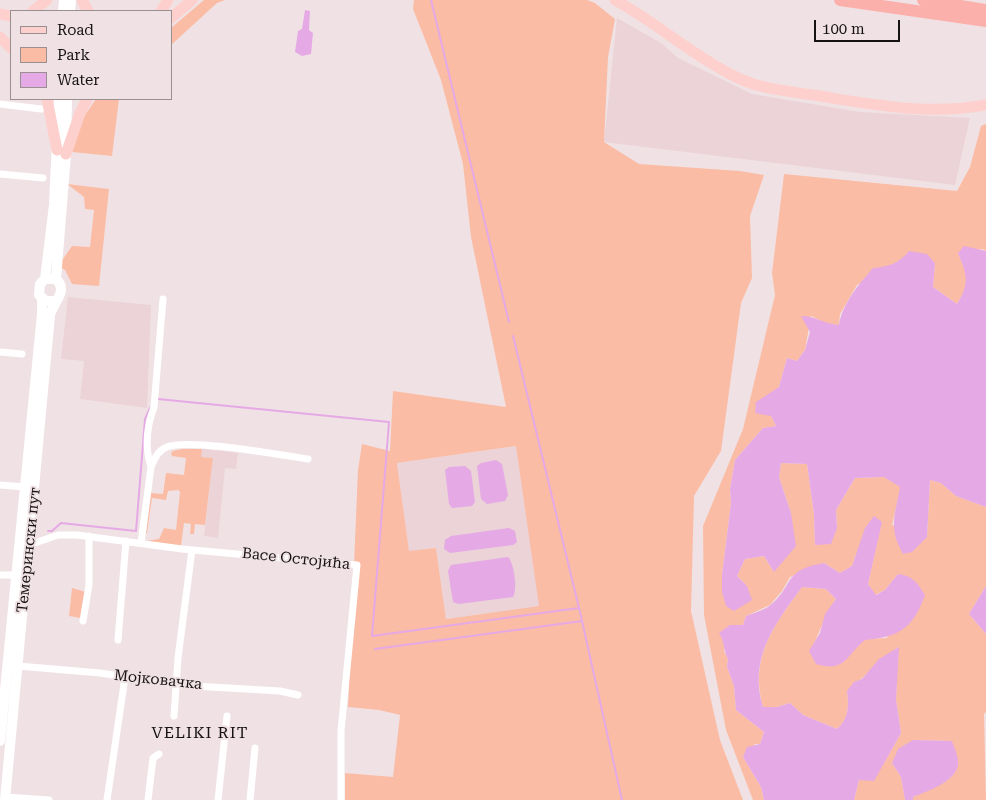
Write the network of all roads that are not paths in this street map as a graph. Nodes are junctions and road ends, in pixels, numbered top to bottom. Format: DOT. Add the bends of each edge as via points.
graph roads {
  1 [pos="47,0"];
  2 [pos="192,0"];
  3 [pos="615,0"];
  4 [pos="840,0"];
  5 [pos="924,0"];
  6 [pos="34,10"];
  7 [pos="986,10"];
  8 [pos="172,17"];
  9 [pos="986,21"];
  10 [pos="0,37"];
  11 [pos="10,47"];
  12 [pos="58,100"];
  13 [pos="67,100"];
  14 [pos="87,100"];
  15 [pos="0,104"];
  16 [pos="44,104"];
  17 [pos="986,105"];
  18 [pos="62,152"];
  19 [pos="0,174"];
  20 [pos="43,178"];
  21 [pos="45,279"];
  22 [pos="56,280"];
  23 [pos="42,298"];
  24 [pos="163,299"];
  25 [pos="56,301"];
  26 [pos="0,352"];
  27 [pos="22,354"];
  28 [pos="308,459"];
  29 [pos="151,466"];
  30 [pos="0,485"];
  31 [pos="26,487"];
  32 [pos="89,536"];
  33 [pos="126,541"];
  34 [pos="141,543"];
  35 [pos="29,544"];
  36 [pos="192,550"];
  37 [pos="0,575"];
  38 [pos="21,575"];
  39 [pos="83,621"];
  40 [pos="118,640"];
  41 [pos="18,666"];
  42 [pos="125,677"];
  43 [pos="177,684"];
  44 [pos="298,695"];
  45 [pos="174,716"];
  46 [pos="227,716"];
  47 [pos="0,741"];
  48 [pos="255,748"];
  49 [pos="159,754"];
  50 [pos="5,798"];
  51 [pos="49,800"];
  52 [pos="107,800"];
  53 [pos="148,800"];
  54 [pos="218,800"];
  55 [pos="250,800"];
  56 [pos="341,800"];
  1 -- 6 [label="main road"];
  2 -- 8 [label="main road"];
  3 -- 17 [label="main road" via="720,69 751,83 883,107 945,110"];
  4 -- 9 [label="highway"];
  5 -- 7 [label="highway"];
  10 -- 11 [label="main road"];
  12 -- 18 [label="main road"];
  13 -- 18 [label="main road"];
  14 -- 18 [label="main road"];
  15 -- 16 [label="street"];
  16 -- 18 [label="main road"];
  18 -- 21 [label="main road"];
  18 -- 22 [label="main road"];
  19 -- 20 [label="street"];
  21 -- 22 [label="main road"];
  21 -- 23 [label="main road" via="39,288"];
  22 -- 25 [label="main road" via="62,289"];
  23 -- 25 [label="main road" via="48,302"];
  23 -- 31 [label="main road, Темерински пут"];
  24 -- 29 [label="street" via="154,403 148,423"];
  25 -- 35 [label="main road, Темерински пут" via="50,315"];
  26 -- 27 [label="street"];
  28 -- 29 [label="street" via="180,444 164,448"];
  29 -- 34 [label="street"];
  30 -- 31 [label="street"];
  31 -- 38 [label="main road, Темерински пут"];
  32 -- 33 [label="street, Васе Остојића"];
  32 -- 35 [label="street, Васе Остојића" via="58,535"];
  32 -- 39 [label="street" via="89,585"];
  33 -- 34 [label="street, Васе Остојића"];
  33 -- 40 [label="street"];
  34 -- 36 [label="street, Васе Остојића"];
  35 -- 38 [label="main road, Темерински пут"];
  36 -- 43 [label="street"];
  36 -- 56 [label="street, Васе Остојића" via="357,565 341,731"];
  37 -- 38 [label="street"];
  38 -- 41 [label="main road, Темерински пут"];
  38 -- 47 [label="main road, Темерински пут"];
  41 -- 42 [label="street, Мојковачка"];
  41 -- 50 [label="main road, Темерински пут"];
  42 -- 43 [label="street, Мојковачка"];
  42 -- 52 [label="street"];
  43 -- 44 [label="street, Мојковачка"];
  43 -- 45 [label="street"];
  46 -- 54 [label="street"];
  48 -- 55 [label="street"];
  49 -- 53 [label="street" via="154,758"];
  50 -- 51 [label="street"];
}
